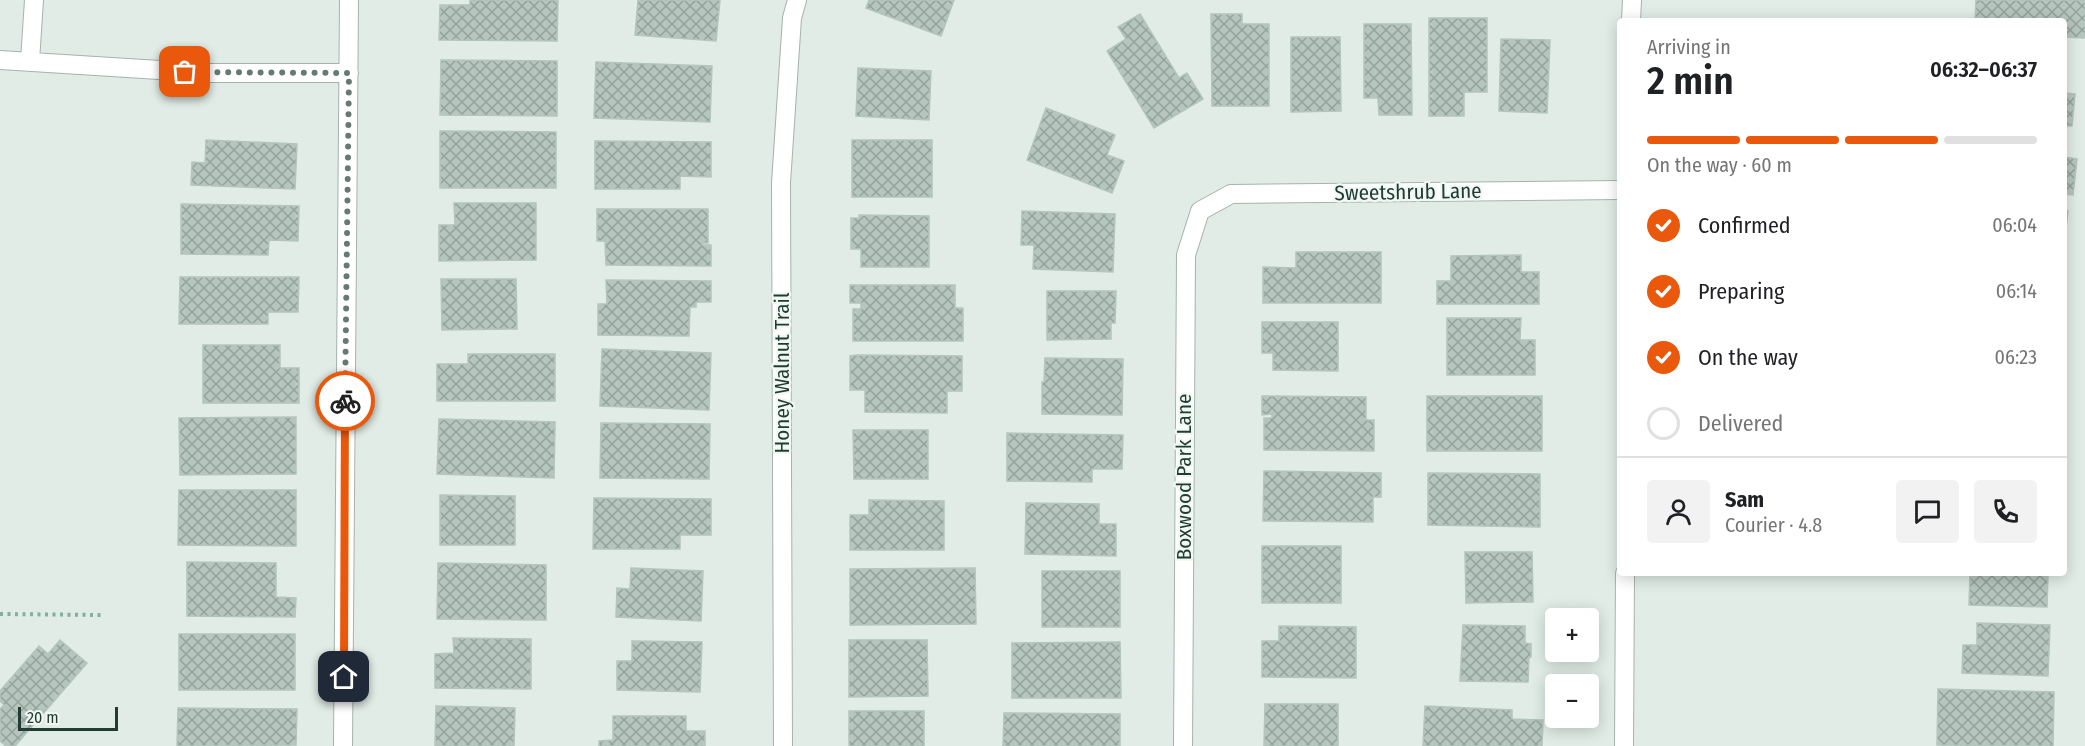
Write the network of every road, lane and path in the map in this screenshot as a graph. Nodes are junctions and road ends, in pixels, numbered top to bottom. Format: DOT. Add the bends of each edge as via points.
graph roads {
  1 [pos="34,0"];
  2 [pos="349,0"];
  3 [pos="796,0"];
  4 [pos="1632,0"];
  5 [pos="1631,18"];
  6 [pos="0,60"];
  7 [pos="30,61"];
  8 [pos="349,73"];
  9 [pos="1617,190"];
  10 [pos="1200,211"];
  11 [pos="1625,576"];
  12 [pos="0,614"];
  13 [pos="102,615"];
  14 [pos="344,746"];
  15 [pos="783,746"];
  16 [pos="1183,746"];
  17 [pos="1624,746"];
  1 -- 7 [label="street"];
  2 -- 8 [label="street"];
  3 -- 15 [label="street, Honey Walnut Trail" via="781,183"];
  4 -- 5 [label="street"];
  6 -- 7 [label="street"];
  7 -- 8 [label="street" via="207,73"];
  8 -- 14 [label="street"];
  9 -- 10 [label="street, Sweetshrub Lane" via="1231,194"];
  10 -- 16 [label="street, Boxwood Park Lane" via="1186,255"];
  11 -- 17 [label="street"];
  12 -- 13 [label="path"];
}
